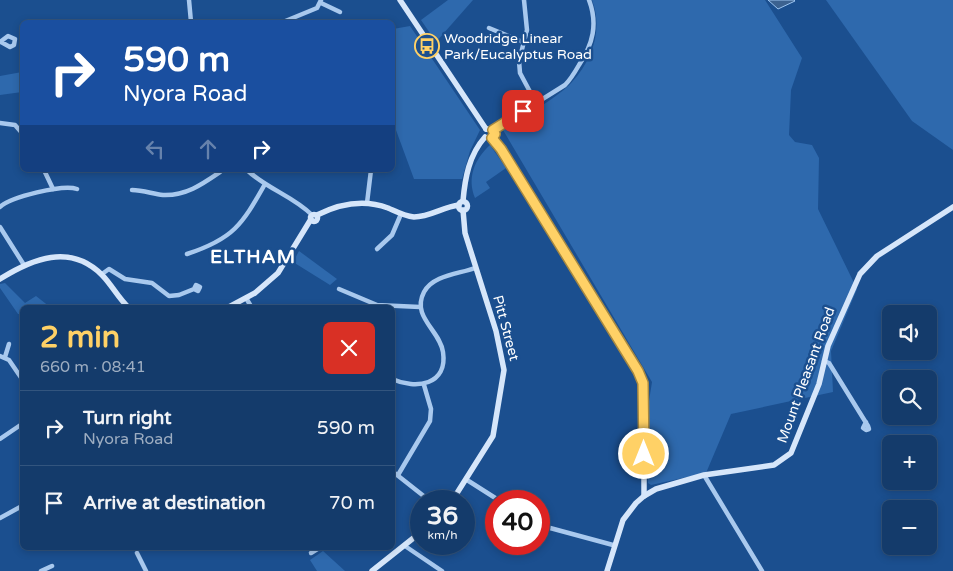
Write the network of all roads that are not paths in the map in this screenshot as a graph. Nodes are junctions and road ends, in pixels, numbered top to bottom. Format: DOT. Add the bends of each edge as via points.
graph roads {
  1 [pos="189,0"];
  2 [pos="400,0"];
  3 [pos="524,0"];
  4 [pos="589,0"];
  5 [pos="321,2"];
  6 [pos="340,12"];
  7 [pos="192,20"];
  8 [pos="288,20"];
  9 [pos="489,28"];
  10 [pos="523,42"];
  11 [pos="536,103"];
  12 [pos="0,123"];
  13 [pos="486,129"];
  14 [pos="493,130"];
  15 [pos="20,131"];
  16 [pos="485,137"];
  17 [pos="492,138"];
  18 [pos="45,172"];
  19 [pos="220,172"];
  20 [pos="249,172"];
  21 [pos="371,172"];
  22 [pos="264,184"];
  23 [pos="53,189"];
  24 [pos="77,189"];
  25 [pos="132,190"];
  26 [pos="367,203"];
  27 [pos="462,206"];
  28 [pos="0,207"];
  29 [pos="953,207"];
  30 [pos="401,214"];
  31 [pos="314,217"];
  32 [pos="0,227"];
  33 [pos="377,249"];
  34 [pos="187,254"];
  35 [pos="24,264"];
  36 [pos="475,268"];
  37 [pos="102,274"];
  38 [pos="0,279"];
  39 [pos="194,289"];
  40 [pos="339,289"];
  41 [pos="246,298"];
  42 [pos="127,305"];
  43 [pos="233,305"];
  44 [pos="250,305"];
  45 [pos="377,305"];
  46 [pos="395,306"];
  47 [pos="420,307"];
  48 [pos="9,344"];
  49 [pos="2,357"];
  50 [pos="824,362"];
  51 [pos="20,377"];
  52 [pos="395,380"];
  53 [pos="424,385"];
  54 [pos="866,422"];
  55 [pos="20,425"];
  56 [pos="0,439"];
  57 [pos="395,474"];
  58 [pos="704,475"];
  59 [pos="398,476"];
  60 [pos="467,480"];
  61 [pos="416,490"];
  62 [pos="460,490"];
  63 [pos="485,491"];
  64 [pos="644,496"];
  65 [pos="20,507"];
  66 [pos="0,518"];
  67 [pos="550,528"];
  68 [pos="410,542"];
  69 [pos="613,545"];
  70 [pos="405,546"];
  71 [pos="395,549"];
  72 [pos="316,550"];
  73 [pos="393,550"];
  74 [pos="137,553"];
  75 [pos="311,553"];
  76 [pos="52,566"];
  77 [pos="41,571"];
  78 [pos="146,571"];
  79 [pos="372,571"];
  80 [pos="442,571"];
  81 [pos="607,571"];
  82 [pos="762,571"];
  1 -- 7 [label="street"];
  2 -- 13 [label="street"];
  3 -- 10 [label="street" via="527,19"];
  4 -- 11 [label="street" via="594,26 589,48 568,82"];
  5 -- 6 [label="street"];
  5 -- 8 [label="street" via="316,8"];
  9 -- 10 [label="street"];
  10 -- 11 [label="street" via="520,73"];
  11 -- 14 [label="street"];
  12 -- 15 [label="street" via="15,125"];
  13 -- 14 [label="street"];
  13 -- 16 [label="street"];
  14 -- 17 [label="street"];
  16 -- 17 [label="street"];
  16 -- 27 [label="street, Pitt Street" via="473,152 464,183"];
  17 -- 64 [label="street" via="638,371 644,396"];
  18 -- 23 [label="street"];
  19 -- 25 [label="street" via="183,193 164,195"];
  20 -- 22 [label="street"];
  21 -- 26 [label="street"];
  22 -- 31 [label="street" via="300,203"];
  22 -- 34 [label="street" via="250,210 231,234 214,245"];
  23 -- 24 [label="street"];
  23 -- 28 [label="street" via="11,200"];
  26 -- 30 [label="street"];
  26 -- 31 [label="street" via="345,205"];
  27 -- 30 [label="street" via="422,217"];
  27 -- 36 [label="street, Pitt Street" via="465,233"];
  29 -- 50 [label="street, Mount Pleasant Road" via="877,256 864,268 852,289"];
  30 -- 33 [label="street" via="392,235"];
  31 -- 41 [label="street" via="278,273"];
  32 -- 35 [label="street"];
  35 -- 37 [label="street" via="48,257 64,257 82,262"];
  35 -- 38 [label="street"];
  36 -- 47 [label="street" via="432,283 424,293"];
  36 -- 60 [label="street, Pitt Street" via="502,351 504,370 493,436"];
  37 -- 39 [label="street" via="109,269 125,279 152,283 169,296"];
  37 -- 42 [label="street"];
  40 -- 45 [label="street"];
  41 -- 43 [label="street"];
  41 -- 44 [label="street"];
  46 -- 47 [label="street"];
  47 -- 53 [label="street" via="443,352 442,367"];
  48 -- 49 [label="street"];
  49 -- 51 [label="street"];
  50 -- 54 [label="street" via="833,368"];
  50 -- 58 [label="street, Mount Pleasant Road" via="795,446 786,458 774,464"];
  52 -- 53 [label="street" via="409,386"];
  53 -- 59 [label="street" via="431,409 430,421"];
  55 -- 56 [label="street"];
  57 -- 59 [label="street"];
  58 -- 64 [label="street, Mount Pleasant Road" via="656,489"];
  58 -- 82 [label="street"];
  59 -- 61 [label="street"];
  60 -- 62 [label="street, Pitt Street"];
  60 -- 63 [label="street"];
  64 -- 69 [label="street, Mount Pleasant Road" via="623,520"];
  65 -- 66 [label="street"];
  67 -- 69 [label="street"];
  68 -- 70 [label="street"];
  69 -- 81 [label="street, Mount Pleasant Road"];
  70 -- 71 [label="street"];
  70 -- 80 [label="street"];
  72 -- 75 [label="street"];
  73 -- 79 [label="street"];
  74 -- 78 [label="street"];
  76 -- 77 [label="street"];
}
